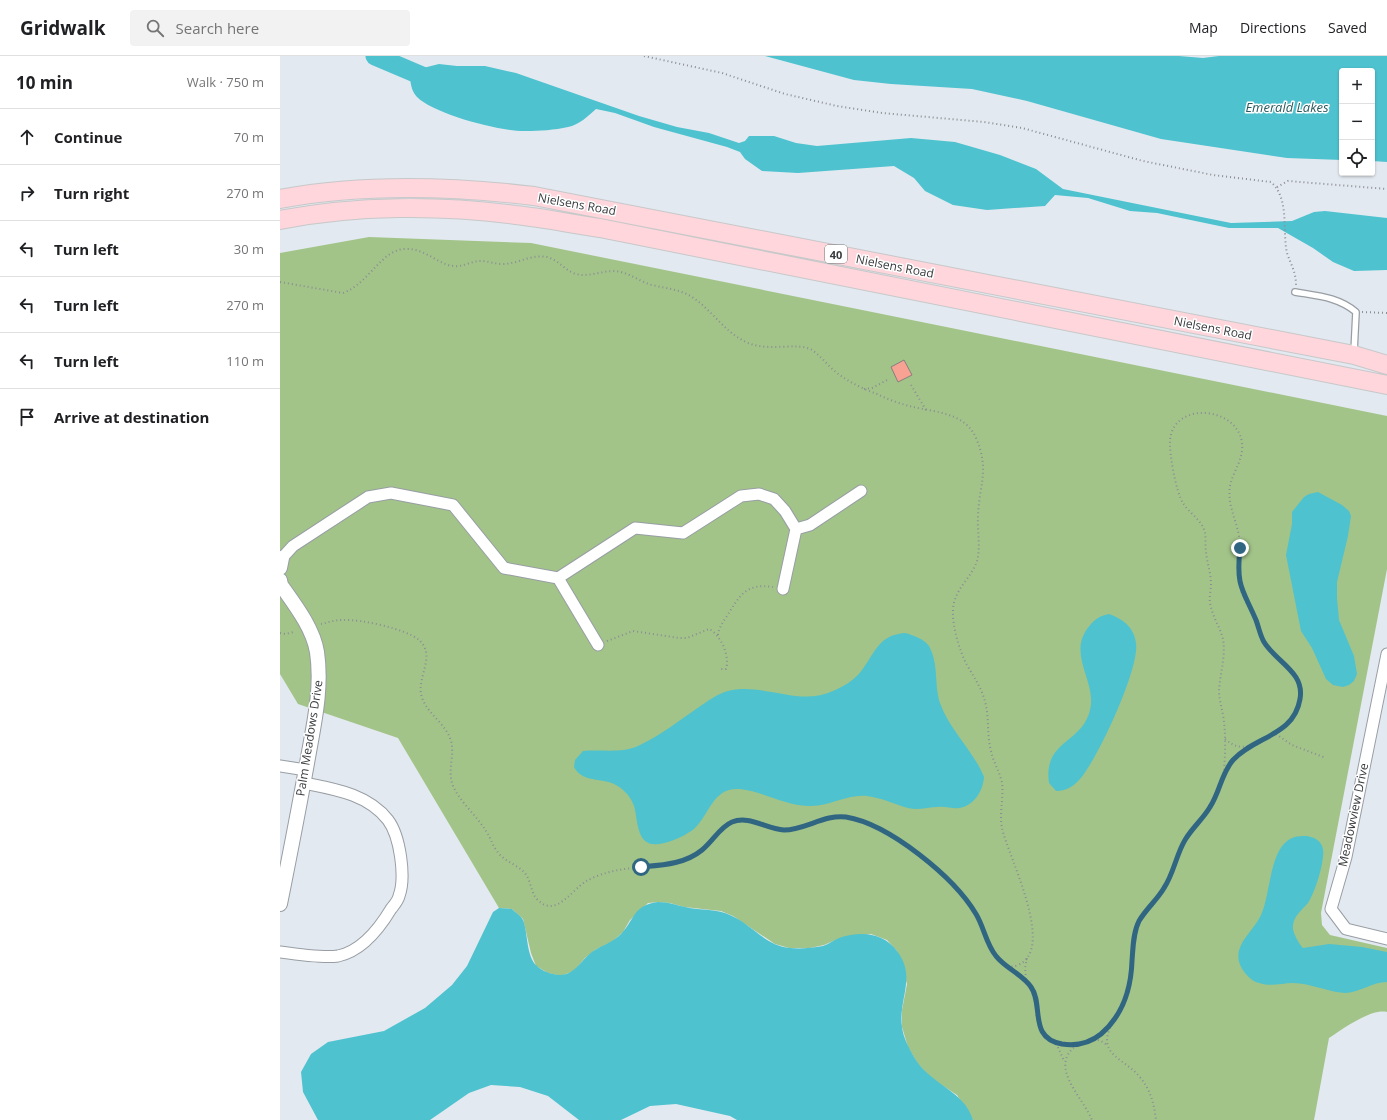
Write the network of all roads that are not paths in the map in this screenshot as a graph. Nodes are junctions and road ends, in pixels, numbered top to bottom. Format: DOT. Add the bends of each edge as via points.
graph roads {
  1 [pos="280,200"];
  2 [pos="280,220"];
  3 [pos="1295,292"];
  4 [pos="1354,355"];
  5 [pos="1387,365"];
  6 [pos="1387,385"];
  7 [pos="861,491"];
  8 [pos="796,529"];
  9 [pos="281,563"];
  10 [pos="558,578"];
  11 [pos="280,580"];
  12 [pos="783,589"];
  13 [pos="598,645"];
  14 [pos="1387,654"];
  15 [pos="280,766"];
  16 [pos="305,776"];
  17 [pos="280,904"];
  18 [pos="1387,939"];
  19 [pos="280,952"];
  1 -- 4 [label="main road, Nielsens Road / 40" via="344,190 402,188 489,191 534,196"];
  2 -- 6 [label="main road, Nielsens Road / 40" via="350,211 411,209 516,214 600,228"];
  3 -- 4 [label="lane" via="1330,298 1347,304 1356,312"];
  4 -- 5 [label="main road, Nielsens Road / 40"];
  7 -- 8 [label="street" via="810,525"];
  8 -- 10 [label="street" via="774,499 759,494 741,496 683,533 636,528"];
  8 -- 12 [label="street"];
  9 -- 10 [label="street" via="293,546 368,497 391,493 453,505 504,568"];
  10 -- 13 [label="street"];
  11 -- 16 [label="street, Palm Meadows Drive" via="306,623 317,650 318,699"];
  14 -- 18 [label="street, Meadowview Drive" via="1346,857 1331,909 1346,929"];
  15 -- 16 [label="street"];
  16 -- 17 [label="street, Palm Meadows Drive"];
  16 -- 19 [label="street" via="370,803 388,820 398,843 402,872 399,896 381,926 362,945 338,956"];
}
